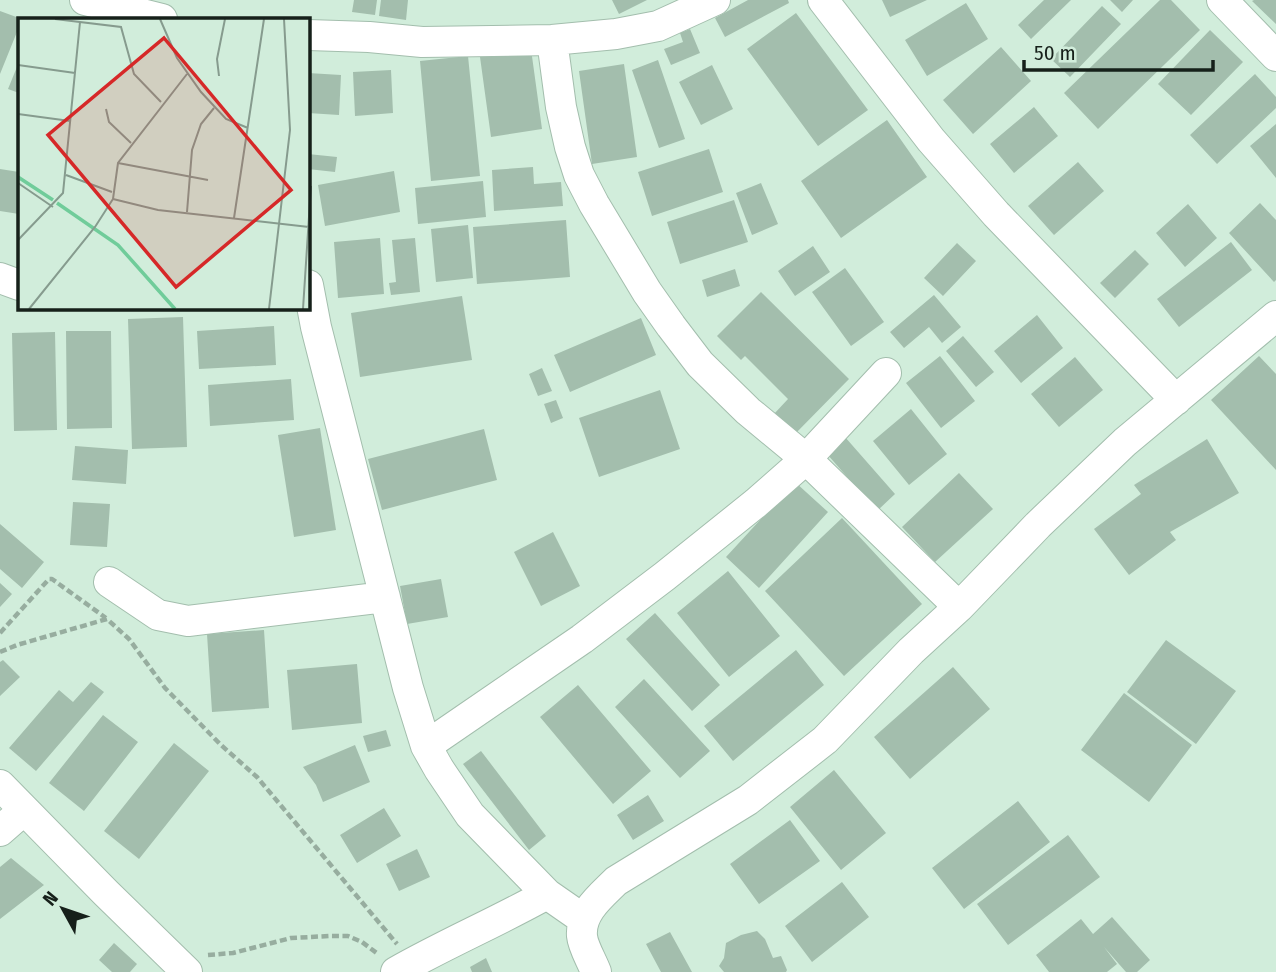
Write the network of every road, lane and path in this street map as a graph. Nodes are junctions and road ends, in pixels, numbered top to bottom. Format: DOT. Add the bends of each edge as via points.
graph roads {
  1 [pos="85,0"];
  2 [pos="715,0"];
  3 [pos="823,0"];
  4 [pos="1223,0"];
  5 [pos="158,18"];
  6 [pos="310,35"];
  7 [pos="552,40"];
  8 [pos="1276,56"];
  9 [pos="0,278"];
  10 [pos="18,285"];
  11 [pos="310,296"];
  12 [pos="1276,316"];
  13 [pos="886,373"];
  14 [pos="1176,400"];
  15 [pos="806,460"];
  16 [pos="109,582"];
  17 [pos="385,597"];
  18 [pos="959,607"];
  19 [pos="107,619"];
  20 [pos="0,633"];
  21 [pos="0,652"];
  22 [pos="426,746"];
  23 [pos="0,785"];
  24 [pos="24,810"];
  25 [pos="0,831"];
  26 [pos="547,894"];
  27 [pos="583,919"];
  28 [pos="178,964"];
  29 [pos="403,968"];
  30 [pos="596,972"];
  1 -- 5 [label="street"];
  2 -- 7 [label="street" via="658,26"];
  3 -- 14 [label="street" via="931,140 996,214"];
  4 -- 8 [label="street"];
  6 -- 7 [label="street" via="422,42"];
  7 -- 15 [label="street" via="570,147 594,204 648,292 700,364"];
  9 -- 10 [label="street"];
  11 -- 17 [label="street"];
  12 -- 14 [label="street"];
  13 -- 15 [label="street"];
  14 -- 18 [label="street" via="1046,517"];
  15 -- 18 [label="street"];
  15 -- 22 [label="street" via="645,592"];
  16 -- 17 [label="street" via="158,615 188,621"];
  17 -- 22 [label="street"];
  18 -- 27 [label="street" via="825,740 748,800 617,881"];
  19 -- 20 [label="path" via="49,579"];
  19 -- 21 [label="path"];
  19 -- 29 [label="path" via="129,639 165,688 257,777"];
  22 -- 26 [label="street" via="470,815"];
  23 -- 24 [label="street"];
  24 -- 25 [label="street"];
  24 -- 28 [label="street"];
  26 -- 27 [label="street"];
  26 -- 29 [label="street"];
  27 -- 30 [label="street" via="582,937"];
  28 -- 29 [label="path" via="292,938 348,936"];
}
